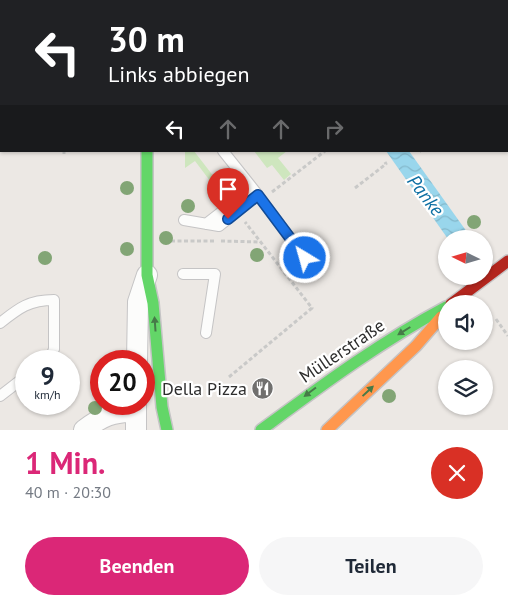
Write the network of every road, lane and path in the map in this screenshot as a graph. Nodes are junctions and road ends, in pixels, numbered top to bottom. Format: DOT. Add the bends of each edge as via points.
graph roads {
  1 [pos="147,152"];
  2 [pos="225,152"];
  3 [pos="324,152"];
  4 [pos="385,162"];
  5 [pos="355,188"];
  6 [pos="276,189"];
  7 [pos="246,193"];
  8 [pos="258,195"];
  9 [pos="240,216"];
  10 [pos="184,220"];
  11 [pos="206,224"];
  12 [pos="171,241"];
  13 [pos="260,242"];
  14 [pos="505,263"];
  15 [pos="316,272"];
  16 [pos="183,274"];
  17 [pos="147,275"];
  18 [pos="463,295"];
  19 [pos="438,312"];
  20 [pos="496,319"];
  21 [pos="438,321"];
  22 [pos="0,323"];
  23 [pos="206,333"];
  24 [pos="508,336"];
  25 [pos="54,350"];
  26 [pos="137,350"];
  27 [pos="229,377"];
  28 [pos="15,384"];
  29 [pos="0,396"];
  30 [pos="109,415"];
  31 [pos="84,430"];
  32 [pos="167,430"];
  33 [pos="261,430"];
  34 [pos="327,430"];
  1 -- 17 [label="main road"];
  2 -- 8 [label="lane"];
  3 -- 6 [label="path"];
  4 -- 5 [label="path"];
  7 -- 11 [label="lane"];
  8 -- 11 [label="lane" via="219,226"];
  8 -- 15 [label="lane"];
  9 -- 13 [label="path"];
  10 -- 11 [label="lane"];
  12 -- 13 [label="path"];
  13 -- 27 [label="path" via="312,308"];
  14 -- 18 [label="main road"];
  16 -- 23 [label="lane" via="215,274"];
  17 -- 26 [label="street" via="138,302"];
  32 -- 17 [label="main road, one-way"];
  19 -- 33 [label="main road, Müllerstraße, one-way" via="317,388"];
  20 -- 24 [label="path"];
  34 -- 21 [label="main road, Müllerstraße, one-way"];
  22 -- 25 [label="lane" via="24,306 54,300"];
  28 -- 29 [label="lane"];
  30 -- 31 [label="street"];
}
